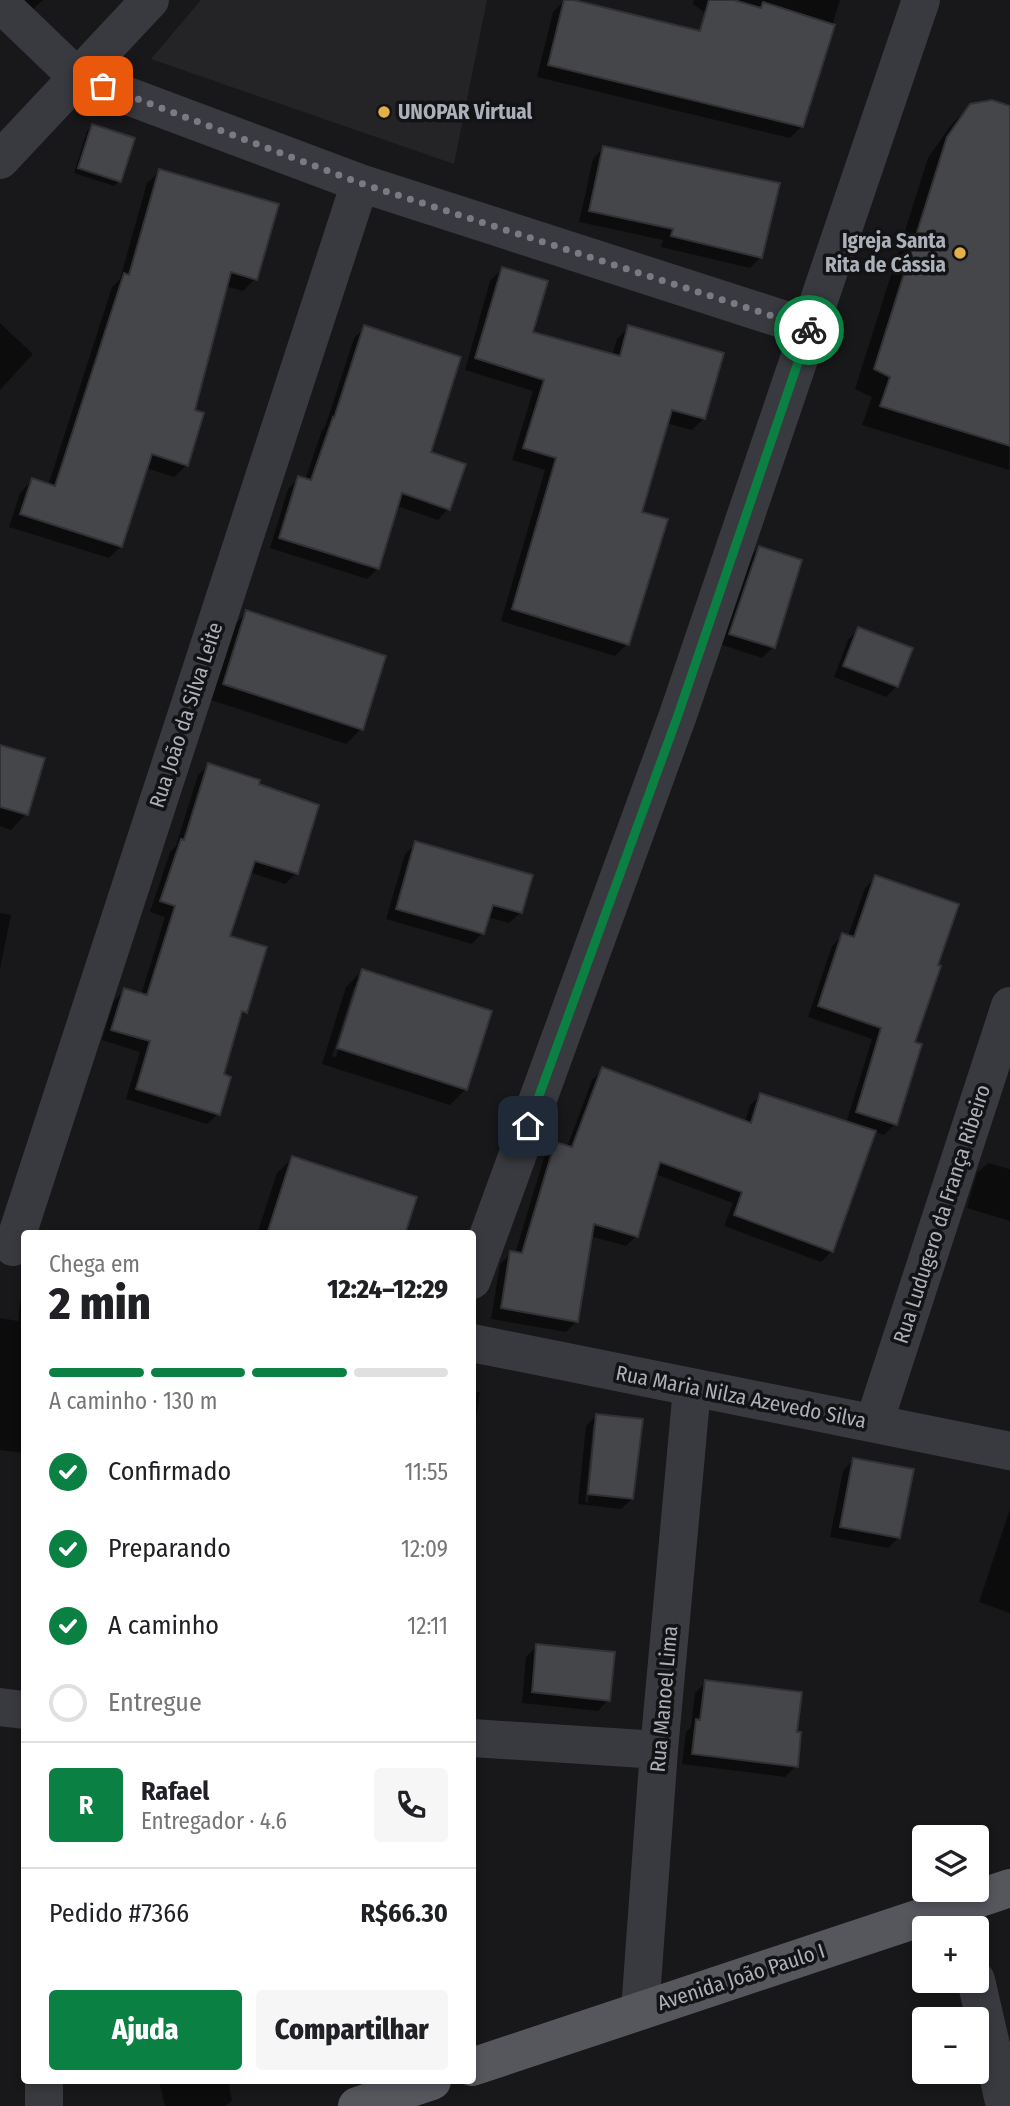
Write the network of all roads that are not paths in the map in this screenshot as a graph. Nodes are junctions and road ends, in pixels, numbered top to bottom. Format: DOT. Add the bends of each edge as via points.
graph roads {
  1 [pos="149,0"];
  2 [pos="921,0"];
  3 [pos="0,4"];
  4 [pos="77,77"];
  5 [pos="0,160"];
  6 [pos="360,183"];
  7 [pos="810,328"];
  8 [pos="1010,1006"];
  9 [pos="12,1247"];
  10 [pos="476,1269"];
  11 [pos="476,1344"];
  12 [pos="692,1388"];
  13 [pos="874,1423"];
  14 [pos="1010,1451"];
  15 [pos="0,1707"];
  16 [pos="21,1710"];
  17 [pos="476,1738"];
  18 [pos="659,1750"];
  19 [pos="1010,1888"];
  20 [pos="964,1916"];
  21 [pos="912,1932"];
  22 [pos="979,1993"];
  23 [pos="640,2011"];
  24 [pos="476,2066"];
  25 [pos="44,2084"];
  26 [pos="423,2084"];
  27 [pos="44,2106"];
  28 [pos="356,2106"];
  29 [pos="1005,2106"];
  1 -- 4 [label="street"];
  2 -- 7 [label="street"];
  3 -- 4 [label="street"];
  4 -- 5 [label="street"];
  4 -- 6 [label="street"];
  6 -- 7 [label="street"];
  6 -- 9 [label="street, Rua João da Silva Leite"];
  7 -- 10 [label="street" via="678,715"];
  8 -- 13 [label="street, Rua Ludugero da França Ribeiro"];
  11 -- 12 [label="street, Rua Maria Nilza Azevedo Silva"];
  12 -- 13 [label="street, Rua Maria Nilza Azevedo Silva"];
  12 -- 18 [label="street, Rua Manoel Lima"];
  13 -- 14 [label="street, Rua Maria Nilza Azevedo Silva"];
  15 -- 16 [label="street"];
  17 -- 18 [label="street"];
  18 -- 23 [label="street, Rua Manoel Lima"];
  19 -- 20 [label="main road, Avenida João Paulo I"];
  21 -- 23 [label="main road, Avenida João Paulo I"];
  22 -- 29 [label="street"];
  23 -- 24 [label="main road, Avenida João Paulo I"];
  25 -- 27 [label="street"];
  26 -- 28 [label="main road"];
}
